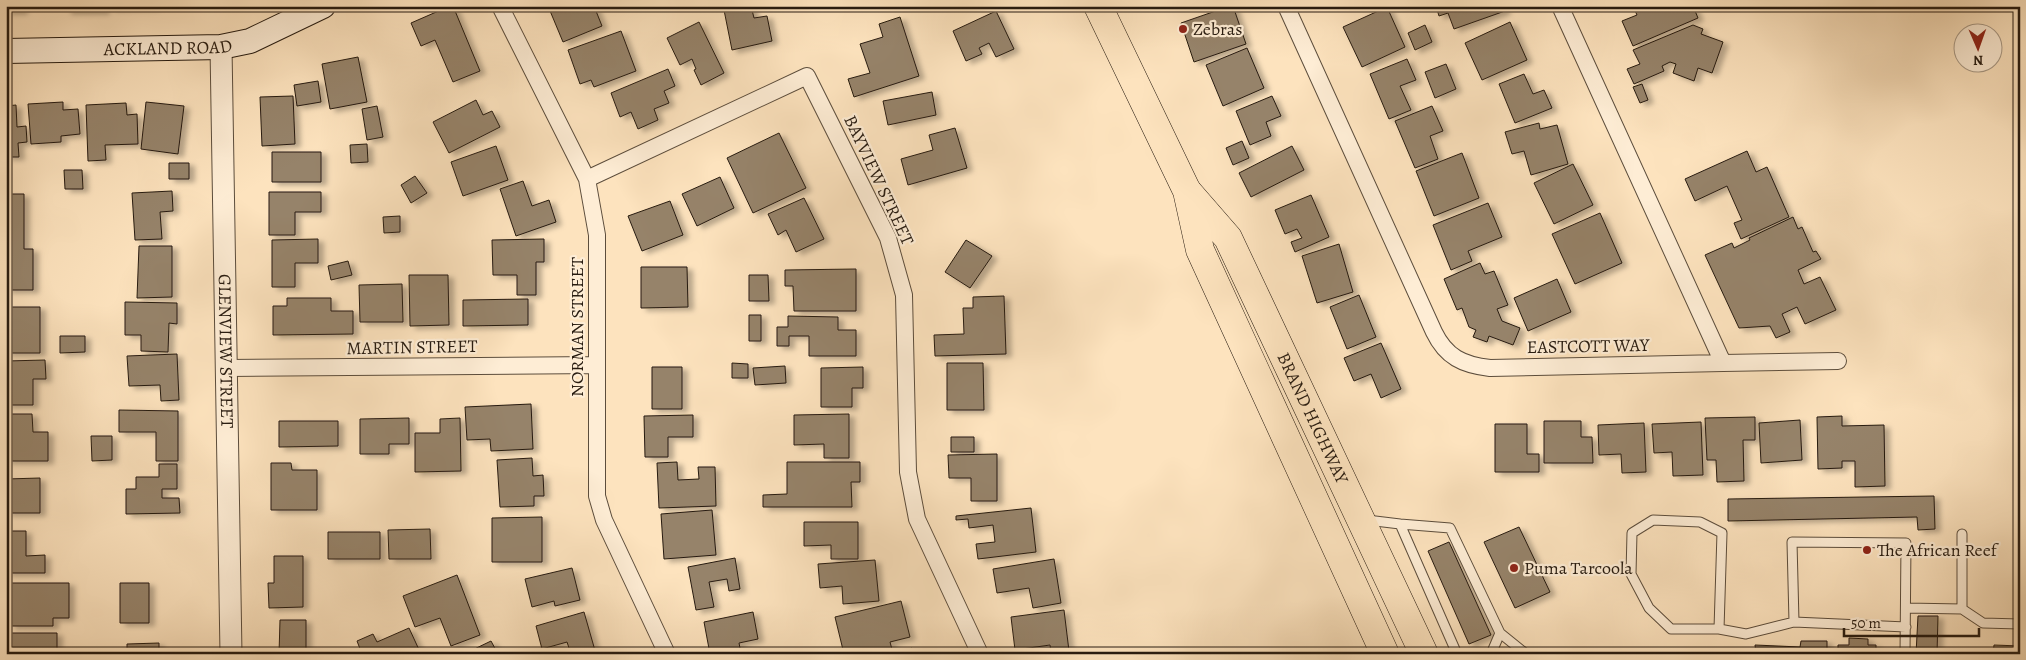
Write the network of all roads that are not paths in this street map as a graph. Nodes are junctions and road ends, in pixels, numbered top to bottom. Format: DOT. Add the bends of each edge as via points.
graph roads {
  1 [pos="323,6"];
  2 [pos="500,6"];
  3 [pos="1098,6"];
  4 [pos="1286,6"];
  5 [pos="1560,6"];
  6 [pos="221,47"];
  7 [pos="6,51"];
  8 [pos="587,179"];
  9 [pos="1187,191"];
  10 [pos="1838,361"];
  11 [pos="1723,363"];
  12 [pos="597,365"];
  13 [pos="227,368"];
  14 [pos="1361,520"];
  15 [pos="1400,524"];
  16 [pos="1962,534"];
  17 [pos="1906,608"];
  18 [pos="1962,609"];
  19 [pos="1794,622"];
  20 [pos="2020,624"];
  21 [pos="1906,627"];
  22 [pos="1719,629"];
  23 [pos="1500,633"];
  24 [pos="231,654"];
  25 [pos="667,654"];
  26 [pos="980,654"];
  27 [pos="1385,654"];
  28 [pos="1424,654"];
  29 [pos="1457,654"];
  30 [pos="1491,654"];
  31 [pos="1526,654"];
  32 [pos="1905,654"];
  1 -- 6 [label="main road, ACKLAND ROAD" via="250,41"];
  2 -- 8 [label="street, NORMAN STREET"];
  3 -- 9 [label="highway, BRAND HIGHWAY"];
  4 -- 11 [label="street, EASTCOTT WAY" via="1434,332 1449,354 1475,366 1490,368"];
  5 -- 11 [label="street"];
  6 -- 7 [label="main road, ACKLAND ROAD"];
  6 -- 13 [label="street, GLENVIEW STREET"];
  8 -- 12 [label="street, NORMAN STREET" via="597,235"];
  8 -- 26 [label="street, BAYVIEW STREET" via="807,76 888,238 904,295 908,472 918,519"];
  9 -- 14 [label="highway, BRAND HIGHWAY" via="1228,238"];
  9 -- 27 [label="highway, BRAND HIGHWAY" via="1200,250"];
  10 -- 11 [label="street, EASTCOTT WAY"];
  12 -- 13 [label="street, MARTIN STREET"];
  12 -- 25 [label="street, NORMAN STREET" via="597,496 604,520"];
  13 -- 24 [label="street, GLENVIEW STREET"];
  14 -- 15 [label="lane"];
  14 -- 28 [label="highway, BRAND HIGHWAY"];
  15 -- 23 [label="lane" via="1450,528"];
  15 -- 29 [label="lane"];
  16 -- 18 [label="lane"];
  17 -- 18 [label="lane"];
  17 -- 19 [label="lane" via="1906,543 1792,542"];
  17 -- 21 [label="lane"];
  18 -- 20 [label="lane" via="1983,623"];
  19 -- 21 [label="lane"];
  19 -- 22 [label="lane" via="1746,634"];
  21 -- 32 [label="lane"];
  22 -- 22 [label="lane" via="1722,533 1700,522 1653,520 1632,534 1631,574 1649,608 1671,628"];
  23 -- 30 [label="lane"];
  23 -- 31 [label="lane"];
}
